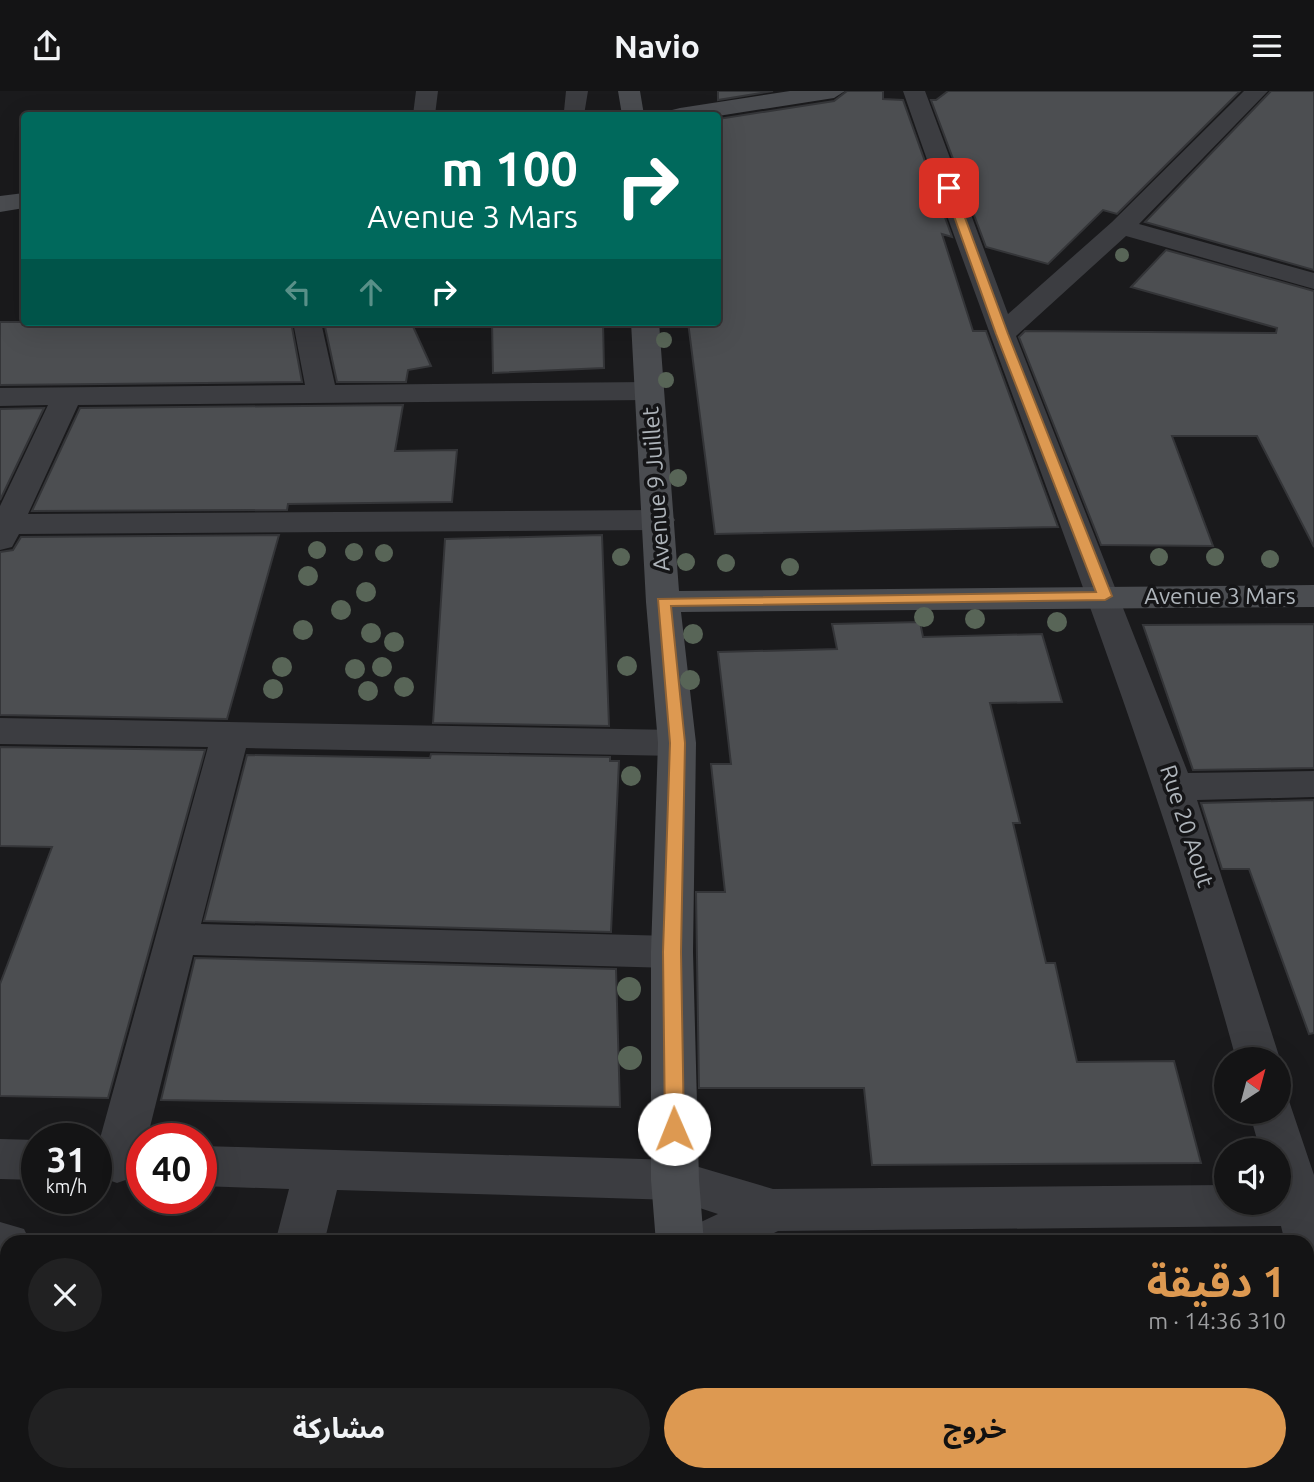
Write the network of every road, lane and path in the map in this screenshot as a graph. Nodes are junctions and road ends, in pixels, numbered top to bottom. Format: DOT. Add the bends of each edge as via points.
graph roads {
  1 [pos="428,91"];
  2 [pos="629,91"];
  3 [pos="834,91"];
  4 [pos="914,91"];
  5 [pos="1257,91"];
  6 [pos="809,93"];
  7 [pos="424,112"];
  8 [pos="632,112"];
  9 [pos="698,112"];
  10 [pos="21,201"];
  11 [pos="0,204"];
  12 [pos="1121,227"];
  13 [pos="1314,281"];
  14 [pos="308,326"];
  15 [pos="645,326"];
  16 [pos="1002,334"];
  17 [pos="649,391"];
  18 [pos="323,394"];
  19 [pos="68,395"];
  20 [pos="0,397"];
  21 [pos="659,520"];
  22 [pos="3,529"];
  23 [pos="1105,596"];
  24 [pos="1314,596"];
  25 [pos="663,602"];
  26 [pos="0,731"];
  27 [pos="231,733"];
  28 [pos="677,743"];
  29 [pos="1314,784"];
  30 [pos="1175,787"];
  31 [pos="177,939"];
  32 [pos="672,952"];
  33 [pos="1255,1047"];
  34 [pos="1277,1124"];
  35 [pos="0,1159"];
  36 [pos="21,1160"];
  37 [pos="118,1163"];
  38 [pos="217,1167"];
  39 [pos="318,1170"];
  40 [pos="675,1180"];
  41 [pos="1306,1206"];
  42 [pos="774,1210"];
  43 [pos="301,1235"];
  44 [pos="679,1235"];
  45 [pos="722,1235"];
  46 [pos="1310,1235"];
  1 -- 7 [label="street"];
  2 -- 8 [label="street"];
  3 -- 6 [label="street"];
  4 -- 16 [label="street, Rue 20 Aout"];
  5 -- 12 [label="street"];
  6 -- 9 [label="street"];
  10 -- 11 [label="street"];
  12 -- 13 [label="street"];
  12 -- 16 [label="street"];
  14 -- 18 [label="street"];
  15 -- 17 [label="street, Avenue 9 Juillet"];
  16 -- 23 [label="street, Rue 20 Aout"];
  17 -- 18 [label="street"];
  17 -- 21 [label="street, Avenue 9 Juillet"];
  18 -- 19 [label="street"];
  19 -- 20 [label="street"];
  19 -- 22 [label="street"];
  21 -- 22 [label="street"];
  21 -- 25 [label="street, Avenue 9 Juillet"];
  23 -- 24 [label="street, Avenue 3 Mars"];
  23 -- 25 [label="street, Avenue 3 Mars"];
  23 -- 30 [label="street, Rue 20 Aout"];
  25 -- 28 [label="street, Avenue 9 Juillet"];
  26 -- 27 [label="street"];
  27 -- 28 [label="street"];
  27 -- 31 [label="street"];
  28 -- 32 [label="street, Avenue 9 Juillet"];
  29 -- 30 [label="street"];
  30 -- 33 [label="street, Rue 20 Aout"];
  31 -- 32 [label="street"];
  31 -- 37 [label="street"];
  32 -- 40 [label="street, Avenue 9 Juillet"];
  34 -- 41 [label="street"];
  35 -- 36 [label="street"];
  38 -- 39 [label="street"];
  39 -- 40 [label="street"];
  39 -- 43 [label="street"];
  40 -- 42 [label="street"];
  40 -- 44 [label="street, Avenue 9 Juillet"];
  41 -- 42 [label="street"];
  41 -- 46 [label="street"];
  42 -- 45 [label="street"];
}
